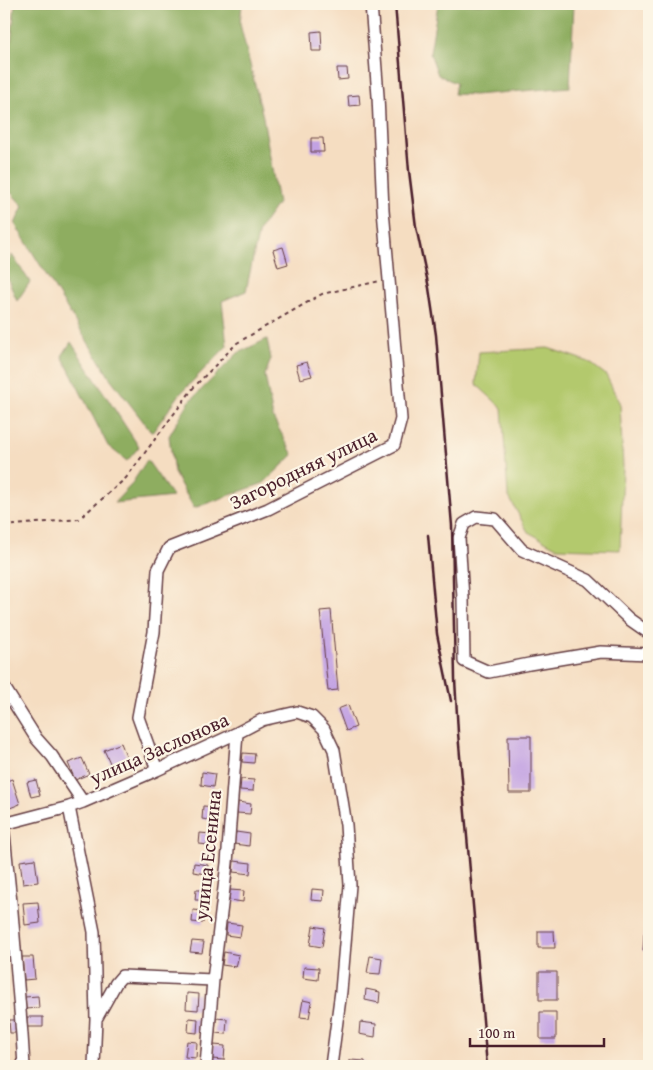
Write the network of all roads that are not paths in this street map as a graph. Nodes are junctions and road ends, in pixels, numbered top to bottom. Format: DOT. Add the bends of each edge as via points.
graph roads {
  1 [pos="371,4"];
  2 [pos="649,633"];
  3 [pos="649,654"];
  4 [pos="4,687"];
  5 [pos="237,733"];
  6 [pos="157,770"];
  7 [pos="84,802"];
  8 [pos="69,807"];
  9 [pos="4,824"];
  10 [pos="4,834"];
  11 [pos="213,980"];
  12 [pos="96,1018"];
  13 [pos="24,1066"];
  14 [pos="94,1066"];
  15 [pos="206,1066"];
  16 [pos="331,1066"];
  1 -- 6 [label="street, Загородняя улица" via="383,210 401,419 394,445 268,509 168,548 158,570 154,632 138,717"];
  2 -- 3 [label="street" via="629,619 588,580 522,550 495,519 476,517 464,524 459,538 464,661 489,672 601,652"];
  4 -- 7 [label="street" via="36,738"];
  5 -- 6 [label="street, улица Заслонова"];
  5 -- 11 [label="street, улица Есенина" via="227,863"];
  5 -- 16 [label="street, улица Заслонова" via="262,720 297,712 312,717 324,729 334,750 350,885"];
  6 -- 7 [label="street, улица Заслонова"];
  7 -- 8 [label="street, улица Заслонова"];
  8 -- 9 [label="street, улица Заслонова"];
  8 -- 12 [label="street" via="94,932"];
  10 -- 13 [label="street"];
  11 -- 12 [label="street" via="122,976"];
  11 -- 15 [label="street, улица Есенина"];
  12 -- 14 [label="street"];
}
